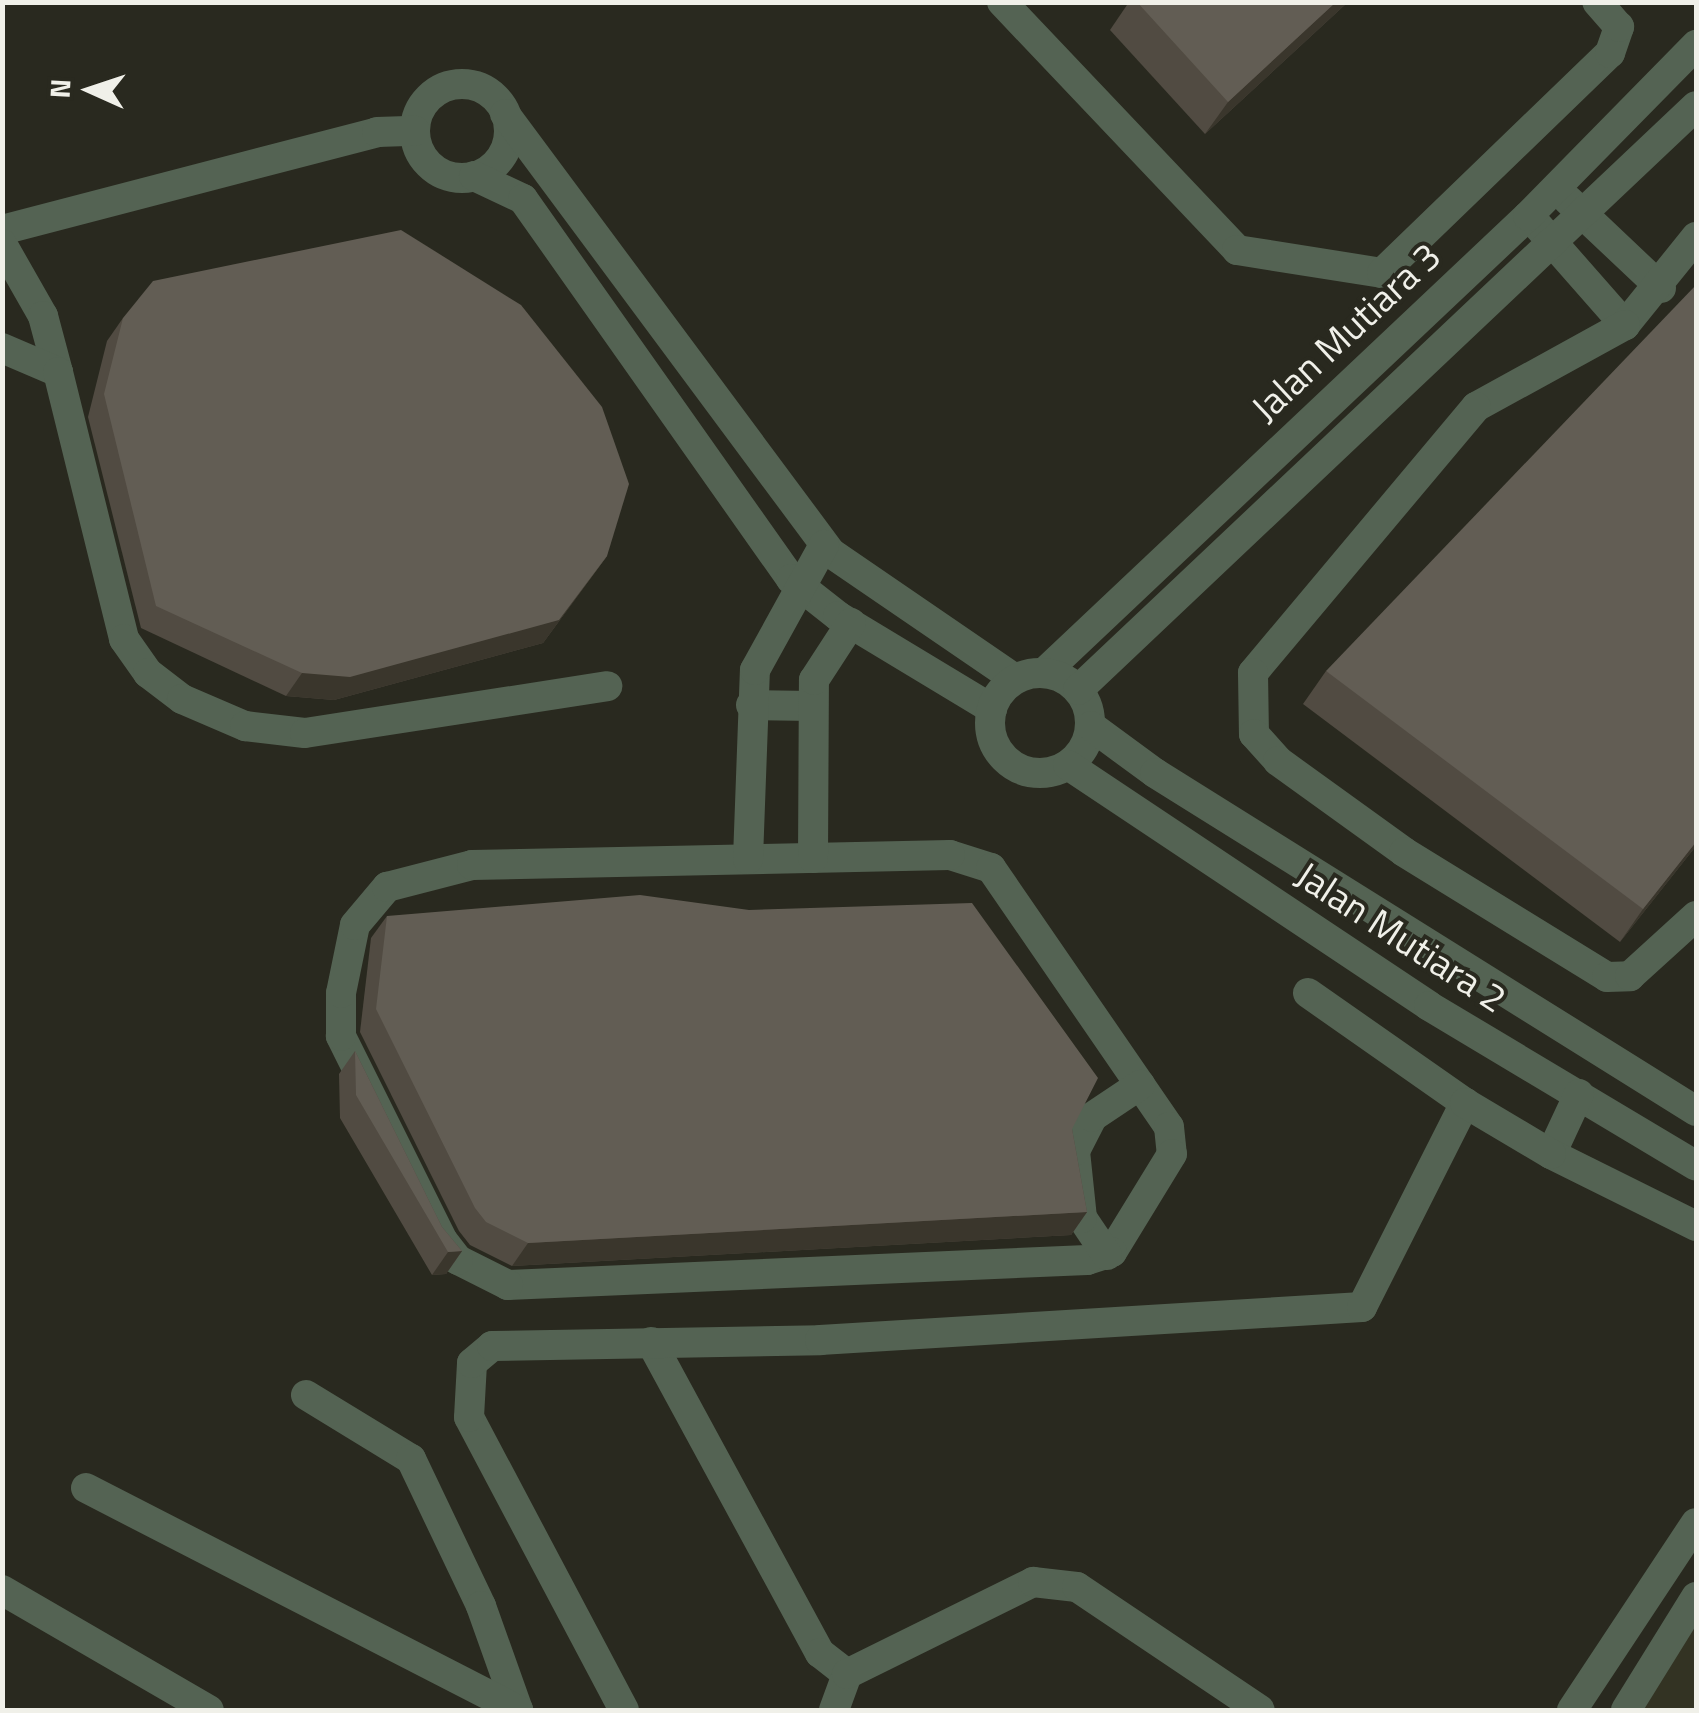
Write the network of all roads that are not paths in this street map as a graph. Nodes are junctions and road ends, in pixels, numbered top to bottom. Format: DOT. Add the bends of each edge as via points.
graph roads {
  1 [pos="1002,2"];
  2 [pos="1596,2"];
  3 [pos="1696,45"];
  4 [pos="1696,106"];
  5 [pos="506,114"];
  6 [pos="415,131"];
  7 [pos="474,176"];
  8 [pos="1555,187"];
  9 [pos="1580,212"];
  10 [pos="1528,216"];
  11 [pos="2,230"];
  12 [pos="1696,237"];
  13 [pos="1550,240"];
  14 [pos="2,244"];
  15 [pos="1661,288"];
  16 [pos="1625,325"];
  17 [pos="2,348"];
  18 [pos="58,372"];
  19 [pos="824,544"];
  20 [pos="801,587"];
  21 [pos="851,624"];
  22 [pos="1030,675"];
  23 [pos="608,686"];
  24 [pos="1078,690"];
  25 [pos="750,705"];
  26 [pos="814,706"];
  27 [pos="992,709"];
  28 [pos="1090,726"];
  29 [pos="1068,766"];
  30 [pos="812,858"];
  31 [pos="748,860"];
  32 [pos="1696,916"];
  33 [pos="1308,993"];
  34 [pos="1140,1084"];
  35 [pos="1580,1094"];
  36 [pos="1465,1103"];
  37 [pos="1696,1111"];
  38 [pos="1551,1154"];
  39 [pos="1696,1166"];
  40 [pos="1696,1226"];
  41 [pos="1107,1255"];
  42 [pos="651,1342"];
  43 [pos="306,1395"];
  44 [pos="86,1488"];
  45 [pos="1696,1523"];
  46 [pos="2,1590"];
  47 [pos="1696,1597"];
  48 [pos="847,1674"];
  49 [pos="210,1710"];
  50 [pos="518,1710"];
  51 [pos="624,1710"];
  52 [pos="834,1710"];
  53 [pos="1260,1710"];
  54 [pos="1572,1710"];
  55 [pos="1626,1710"];
  1 -- 2 [label="street" via="1237,250 1382,273 1610,54 1618,28"];
  3 -- 8 [label="street, Jalan Mutiara 3"];
  4 -- 9 [label="street, Jalan Mutiara 3"];
  5 -- 6 [label="street" via="480,87 451,85 426,102"];
  5 -- 7 [label="street" via="505,151"];
  5 -- 19 [label="street"];
  6 -- 7 [label="street" via="418,147 438,172"];
  6 -- 11 [label="street" via="376,132"];
  7 -- 20 [label="street" via="523,199"];
  8 -- 9 [label="street"];
  8 -- 10 [label="street, Jalan Mutiara 3"];
  9 -- 13 [label="street, Jalan Mutiara 3"];
  9 -- 15 [label="street"];
  10 -- 13 [label="street"];
  10 -- 22 [label="street, Jalan Mutiara 3"];
  12 -- 15 [label="street"];
  13 -- 16 [label="street"];
  13 -- 24 [label="street, Jalan Mutiara 3"];
  14 -- 18 [label="street" via="42,316"];
  15 -- 16 [label="street"];
  16 -- 32 [label="street" via="1476,407 1253,672 1254,734 1278,761 1404,852 1607,977 1630,976"];
  17 -- 18 [label="street"];
  18 -- 23 [label="street" via="124,640 148,673 182,699 246,726 305,733"];
  19 -- 20 [label="street"];
  19 -- 22 [label="street" via="851,570"];
  20 -- 21 [label="street"];
  20 -- 25 [label="street" via="756,670"];
  21 -- 26 [label="street" via="818,669"];
  21 -- 27 [label="street"];
  22 -- 24 [label="street"];
  22 -- 27 [label="street"];
  24 -- 28 [label="street"];
  25 -- 26 [label="street"];
  25 -- 31 [label="street"];
  26 -- 30 [label="street"];
  27 -- 29 [label="street" via="991,734 1007,762 1037,774"];
  28 -- 29 [label="street"];
  28 -- 37 [label="street, Jalan Mutiara 2" via="1154,773"];
  29 -- 35 [label="street, Jalan Mutiara 2" via="1429,1006"];
  30 -- 31 [label="street"];
  30 -- 34 [label="street" via="950,855 991,868"];
  31 -- 41 [label="street" via="472,866 402,878 362,908 340,993 341,1036 434,1226 458,1260 508,1285"];
  33 -- 36 [label="street"];
  34 -- 41 [label="street" via="1169,1127 1172,1154"];
  34 -- 41 [label="street" via="1092,1117 1076,1150 1074,1185 1082,1218"];
  35 -- 38 [label="street"];
  35 -- 39 [label="street, Jalan Mutiara 2"];
  36 -- 38 [label="street"];
  36 -- 42 [label="street" via="1362,1307 820,1340"];
  38 -- 40 [label="street"];
  42 -- 48 [label="street" via="820,1652"];
  42 -- 51 [label="street" via="492,1346 472,1363 469,1417"];
  43 -- 50 [label="street" via="410,1459 481,1606"];
  44 -- 50 [label="street"];
  45 -- 54 [label="street"];
  46 -- 49 [label="street"];
  47 -- 55 [label="street"];
  48 -- 52 [label="street"];
  48 -- 53 [label="street" via="1033,1582 1077,1588"];
}
